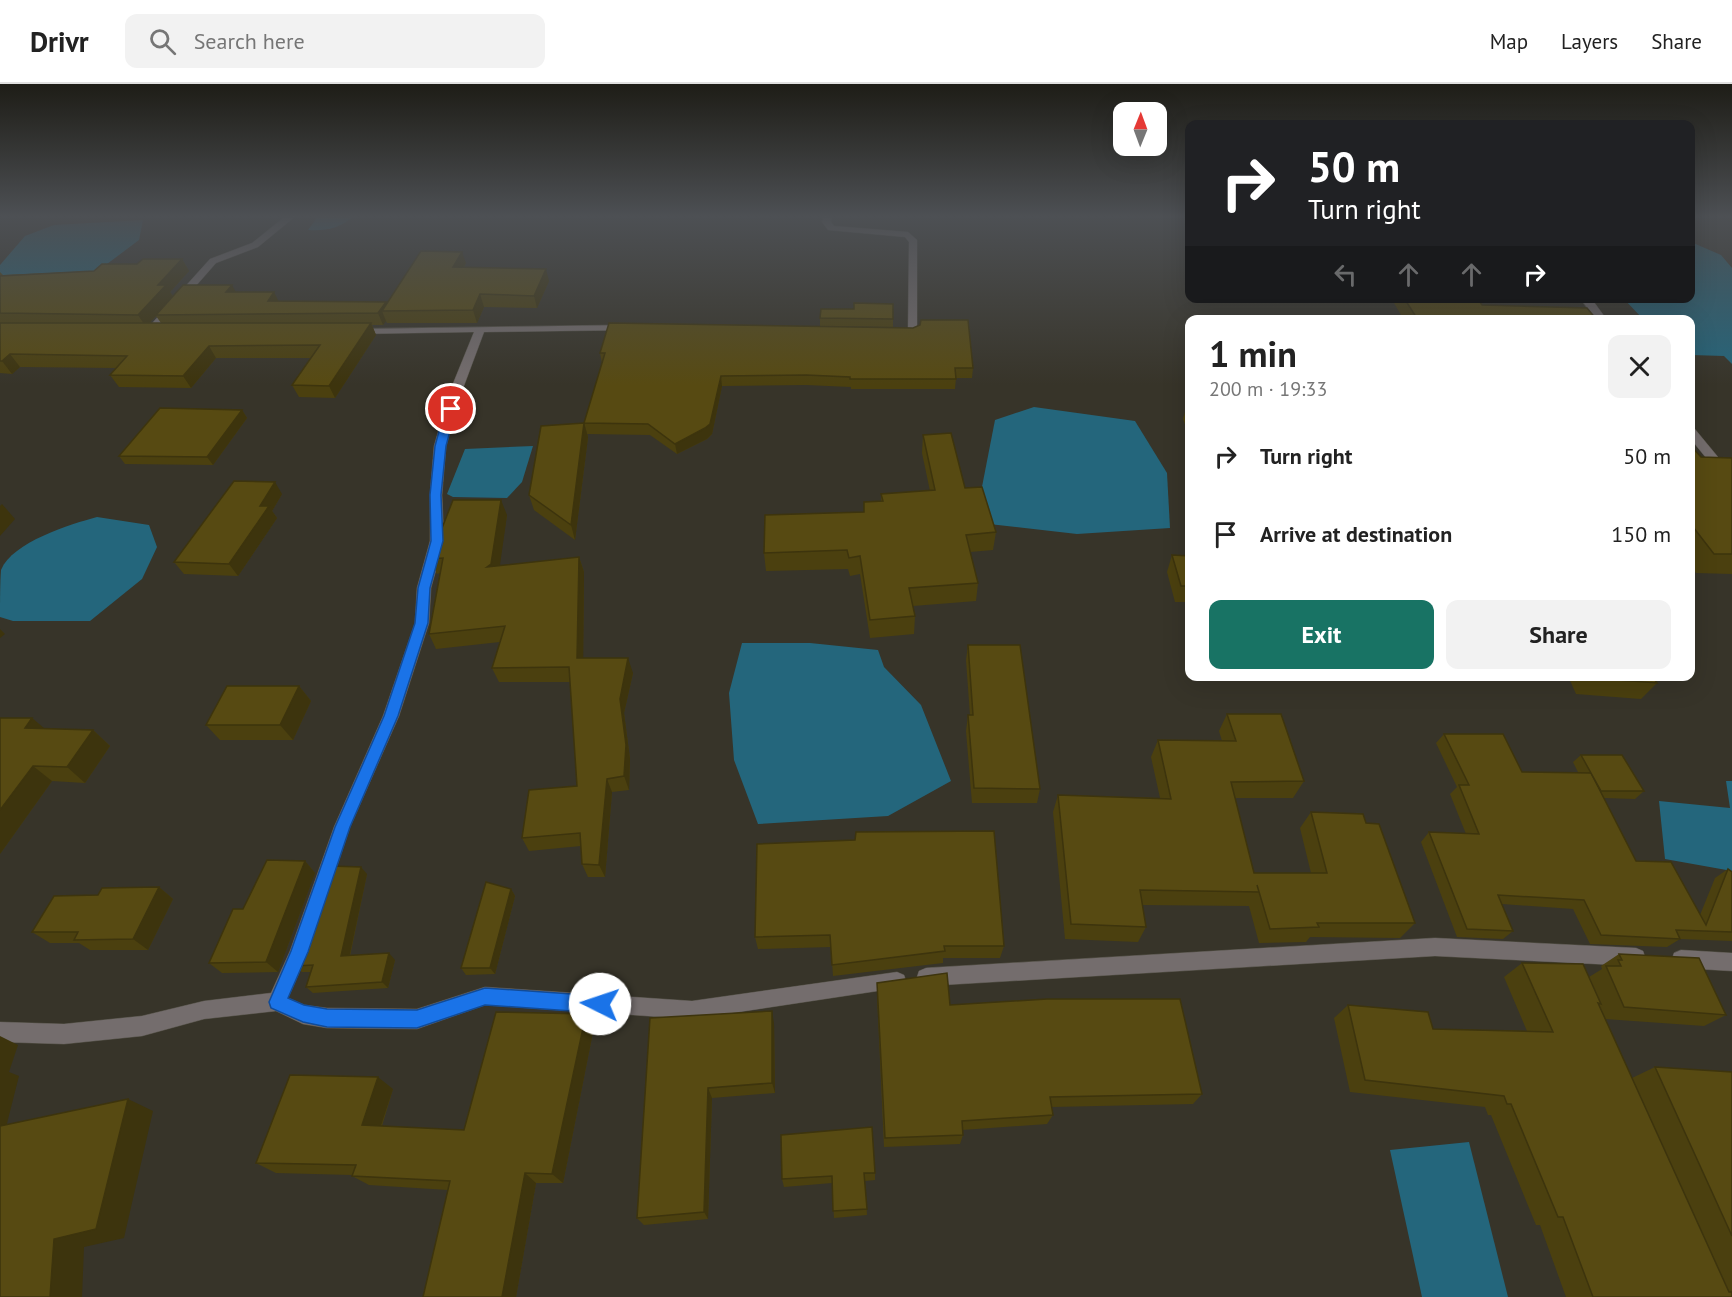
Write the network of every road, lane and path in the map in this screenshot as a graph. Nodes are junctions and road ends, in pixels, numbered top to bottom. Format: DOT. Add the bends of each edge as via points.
graph roads {
  1 [pos="203,272"];
  2 [pos="914,272"];
  3 [pos="1589,303"];
  4 [pos="1598,315"];
  5 [pos="640,328"];
  6 [pos="480,329"];
  7 [pos="348,331"];
  8 [pos="173,332"];
  9 [pos="880,332"];
  10 [pos="1695,436"];
  11 [pos="1732,482"];
  12 [pos="1732,962"];
  13 [pos="277,1002"];
  14 [pos="0,1032"];
  1 -- 8 [label="street" via="144,332"];
  2 -- 9 [label="street" via="913,333"];
  3 -- 4 [label="street"];
  5 -- 6 [label="street"];
  6 -- 7 [label="street"];
  6 -- 13 [label="street" via="440,446 437,541 424,588 422,623 391,716 342,827 299,952"];
  10 -- 11 [label="street"];
  12 -- 13 [label="street" via="1435,947 973,972 692,1010 485,996 417,1019 327,1018 303,1014"];
  13 -- 14 [label="street" via="204,1010 131,1027 64,1034"];
}
